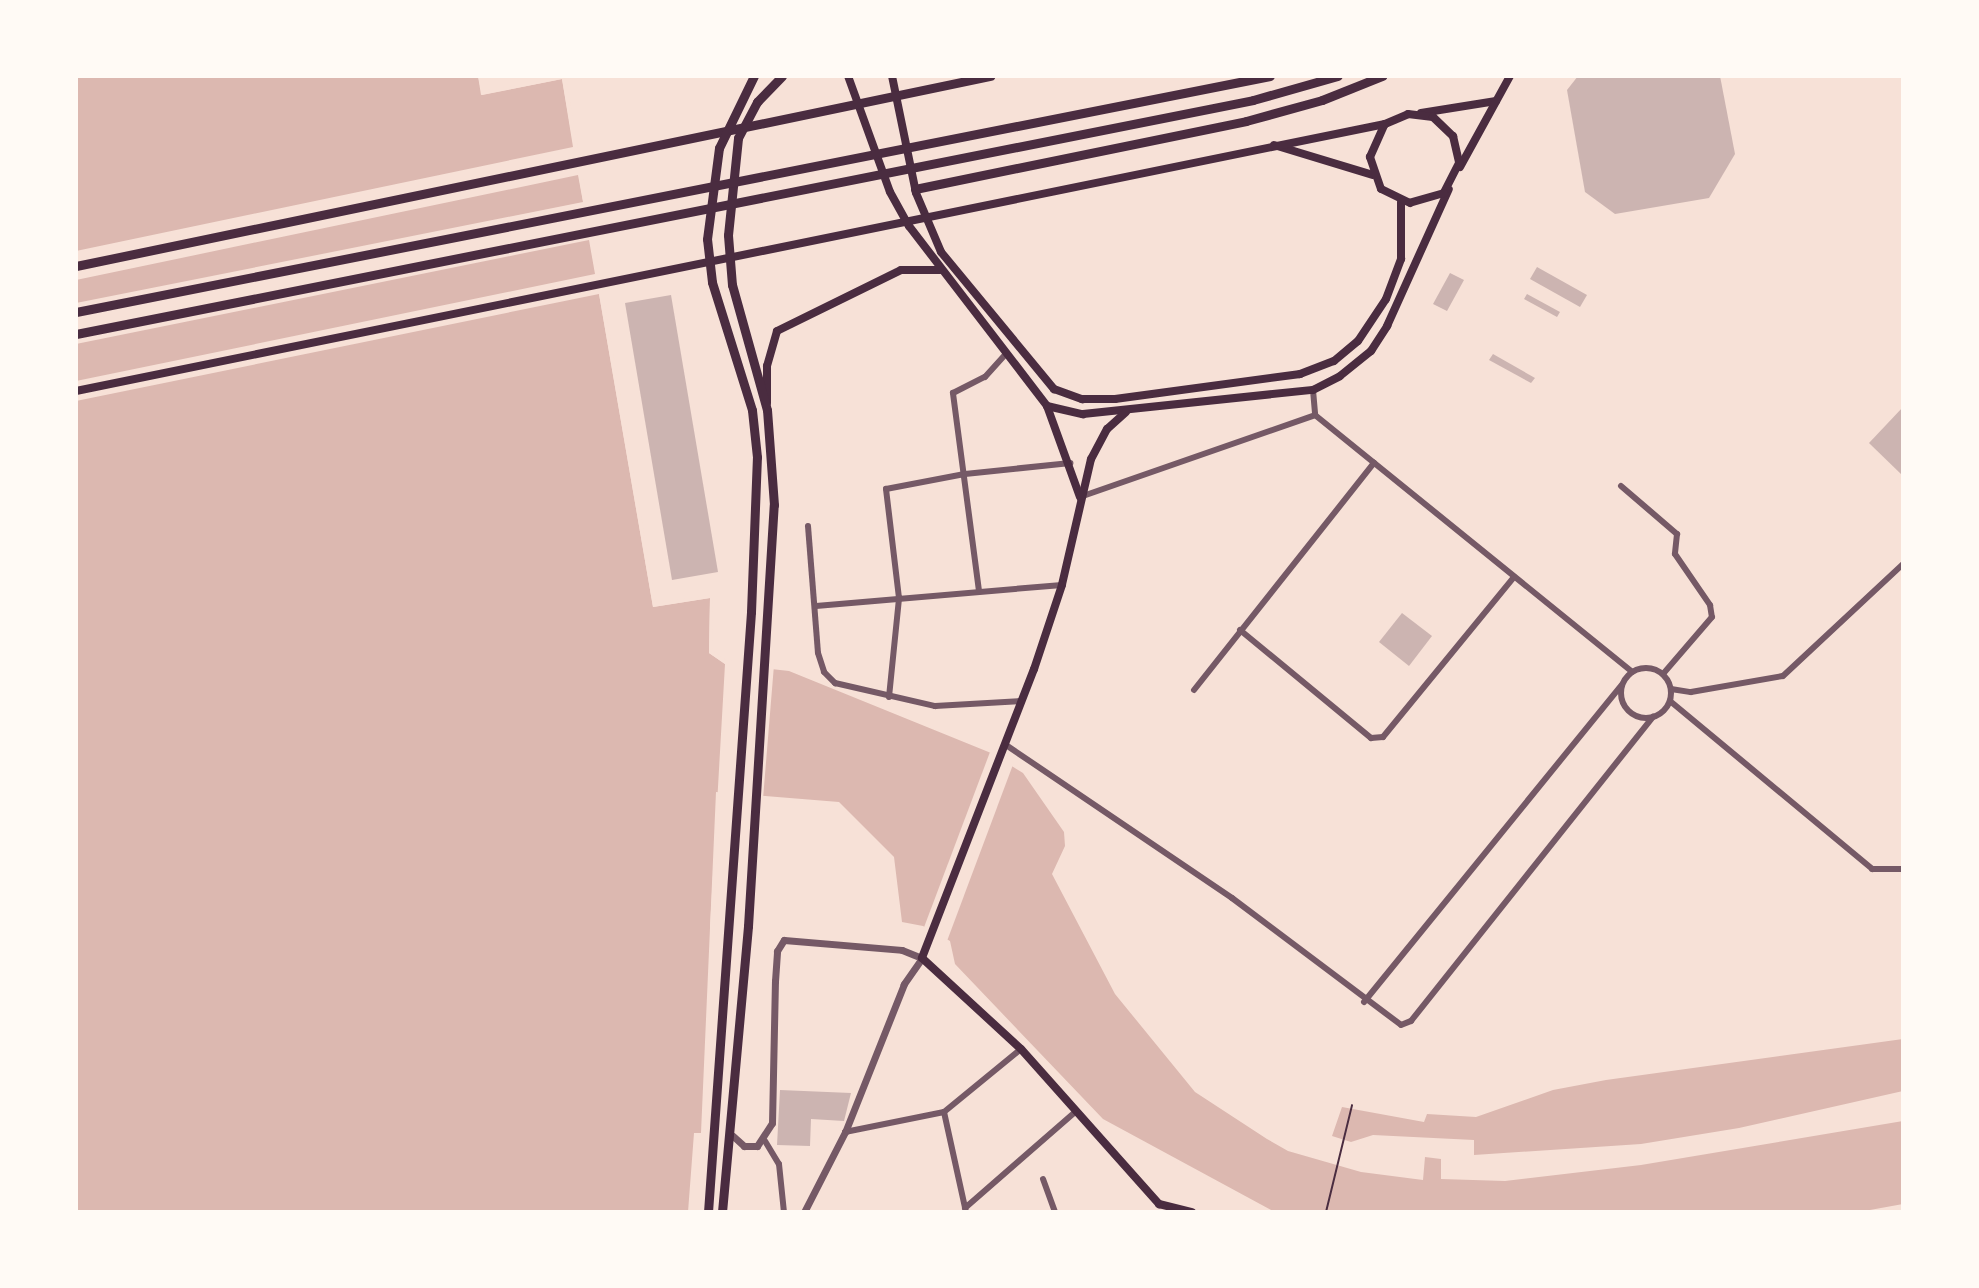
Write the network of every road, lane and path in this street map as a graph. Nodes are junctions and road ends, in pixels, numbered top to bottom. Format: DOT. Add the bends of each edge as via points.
graph roads {
  1 [pos="754,76"];
  2 [pos="782,76"];
  3 [pos="848,76"];
  4 [pos="892,76"];
  5 [pos="990,76"];
  6 [pos="1270,76"];
  7 [pos="1338,76"];
  8 [pos="1382,76"];
  9 [pos="1510,76"];
  10 [pos="1496,101"];
  11 [pos="1416,113"];
  12 [pos="1385,124"];
  13 [pos="1273,145"];
  14 [pos="1457,172"];
  15 [pos="1373,175"];
  16 [pos="1450,186"];
  17 [pos="915,189"];
  18 [pos="1401,202"];
  19 [pos="919,204"];
  20 [pos="901,210"];
  21 [pos="76,266"];
  22 [pos="940,270"];
  23 [pos="76,312"];
  24 [pos="76,334"];
  25 [pos="1006,354"];
  26 [pos="1313,390"];
  27 [pos="76,391"];
  28 [pos="1047,406"];
  29 [pos="767,410"];
  30 [pos="1126,412"];
  31 [pos="1315,415"];
  32 [pos="1072,463"];
  33 [pos="1374,463"];
  34 [pos="965,474"];
  35 [pos="1621,486"];
  36 [pos="1080,497"];
  37 [pos="808,526"];
  38 [pos="1903,564"];
  39 [pos="1514,577"];
  40 [pos="1062,585"];
  41 [pos="979,591"];
  42 [pos="899,598"];
  43 [pos="816,606"];
  44 [pos="1240,630"];
  45 [pos="1632,672"];
  46 [pos="1663,674"];
  47 [pos="1622,685"];
  48 [pos="1671,689"];
  49 [pos="1194,690"];
  50 [pos="889,697"];
  51 [pos="1022,701"];
  52 [pos="1670,701"];
  53 [pos="1653,717"];
  54 [pos="1005,750"];
  55 [pos="1903,869"];
  56 [pos="922,958"];
  57 [pos="1364,1002"];
  58 [pos="1021,1049"];
  59 [pos="1352,1105"];
  60 [pos="944,1112"];
  61 [pos="1074,1113"];
  62 [pos="845,1132"];
  63 [pos="733,1136"];
  64 [pos="765,1141"];
  65 [pos="1043,1179"];
  66 [pos="1157,1208"];
  67 [pos="965,1210"];
  68 [pos="708,1212"];
  69 [pos="722,1212"];
  70 [pos="784,1212"];
  71 [pos="804,1212"];
  72 [pos="1055,1212"];
  73 [pos="1192,1212"];
  74 [pos="1326,1212"];
  1 -- 68 [label="main road" via="719,148 707,239 712,282 752,410 757,457 751,612"];
  2 -- 29 [label="main road" via="757,102 738,138 728,235 732,285"];
  3 -- 20 [label="main road"];
  4 -- 17 [label="main road"];
  5 -- 21 [label="main road"];
  6 -- 23 [label="main road"];
  7 -- 24 [label="main road" via="1253,100"];
  8 -- 17 [label="main road" via="1277,113"];
  9 -- 10 [label="main road"];
  10 -- 11 [label="main road"];
  10 -- 14 [label="main road"];
  11 -- 12 [label="main road"];
  11 -- 14 [label="main road" via="1441,122 1453,136"];
  12 -- 13 [label="main road"];
  12 -- 15 [label="main road" via="1371,148"];
  13 -- 15 [label="main road"];
  13 -- 27 [label="main road"];
  14 -- 16 [label="main road"];
  15 -- 18 [label="main road" via="1381,189"];
  16 -- 18 [label="main road" via="1428,202"];
  16 -- 26 [label="main road" via="1371,351"];
  17 -- 19 [label="main road"];
  18 -- 19 [label="main road" via="1401,259 1386,299 1358,341 1334,361 1300,374 1115,399 1082,399 1054,389 941,252"];
  19 -- 20 [label="main road"];
  20 -- 22 [label="main road"];
  22 -- 25 [label="main road"];
  22 -- 29 [label="main road" via="901,270 777,331 767,366"];
  25 -- 28 [label="main road"];
  25 -- 34 [label="street" via="985,377 953,393"];
  26 -- 30 [label="main road"];
  26 -- 31 [label="street"];
  28 -- 30 [label="main road" via="1083,414"];
  28 -- 32 [label="main road"];
  29 -- 63 [label="main road" via="774,455 769,615"];
  30 -- 36 [label="main road" via="1097,443"];
  31 -- 33 [label="street"];
  31 -- 36 [label="street"];
  32 -- 34 [label="street"];
  32 -- 36 [label="main road"];
  33 -- 39 [label="street"];
  33 -- 44 [label="street"];
  34 -- 41 [label="street"];
  34 -- 42 [label="street" via="886,489"];
  35 -- 46 [label="street" via="1677,534 1675,554 1710,605 1712,617"];
  36 -- 40 [label="main road"];
  37 -- 43 [label="street"];
  38 -- 48 [label="street" via="1783,676 1691,692"];
  39 -- 44 [label="street" via="1383,737 1371,738"];
  39 -- 45 [label="street"];
  40 -- 41 [label="street"];
  40 -- 51 [label="main road"];
  41 -- 42 [label="street"];
  42 -- 43 [label="street"];
  42 -- 50 [label="street"];
  43 -- 50 [label="street" via="824,672 835,683"];
  44 -- 49 [label="street"];
  45 -- 46 [label="street" via="1648,668"];
  45 -- 47 [label="street"];
  46 -- 48 [label="street"];
  47 -- 53 [label="street" via="1627,710"];
  47 -- 57 [label="street"];
  48 -- 52 [label="street"];
  50 -- 51 [label="street" via="935,706"];
  51 -- 54 [label="main road"];
  52 -- 53 [label="street"];
  52 -- 55 [label="street" via="1872,869"];
  53 -- 57 [label="street" via="1411,1021 1391,1022"];
  54 -- 56 [label="main road"];
  54 -- 57 [label="street" via="1232,898"];
  56 -- 58 [label="main road"];
  56 -- 62 [label="street" via="904,984"];
  56 -- 64 [label="street" via="902,950 784,940 777,951 772,1123"];
  58 -- 60 [label="street"];
  58 -- 61 [label="main road"];
  59 -- 74 [label="path"];
  60 -- 62 [label="street"];
  60 -- 67 [label="street"];
  61 -- 66 [label="main road"];
  61 -- 67 [label="street"];
  62 -- 71 [label="street"];
  63 -- 64 [label="street" via="744,1146"];
  63 -- 69 [label="main road"];
  64 -- 70 [label="street" via="779,1164"];
  65 -- 72 [label="street"];
  66 -- 73 [label="main road"];
}
